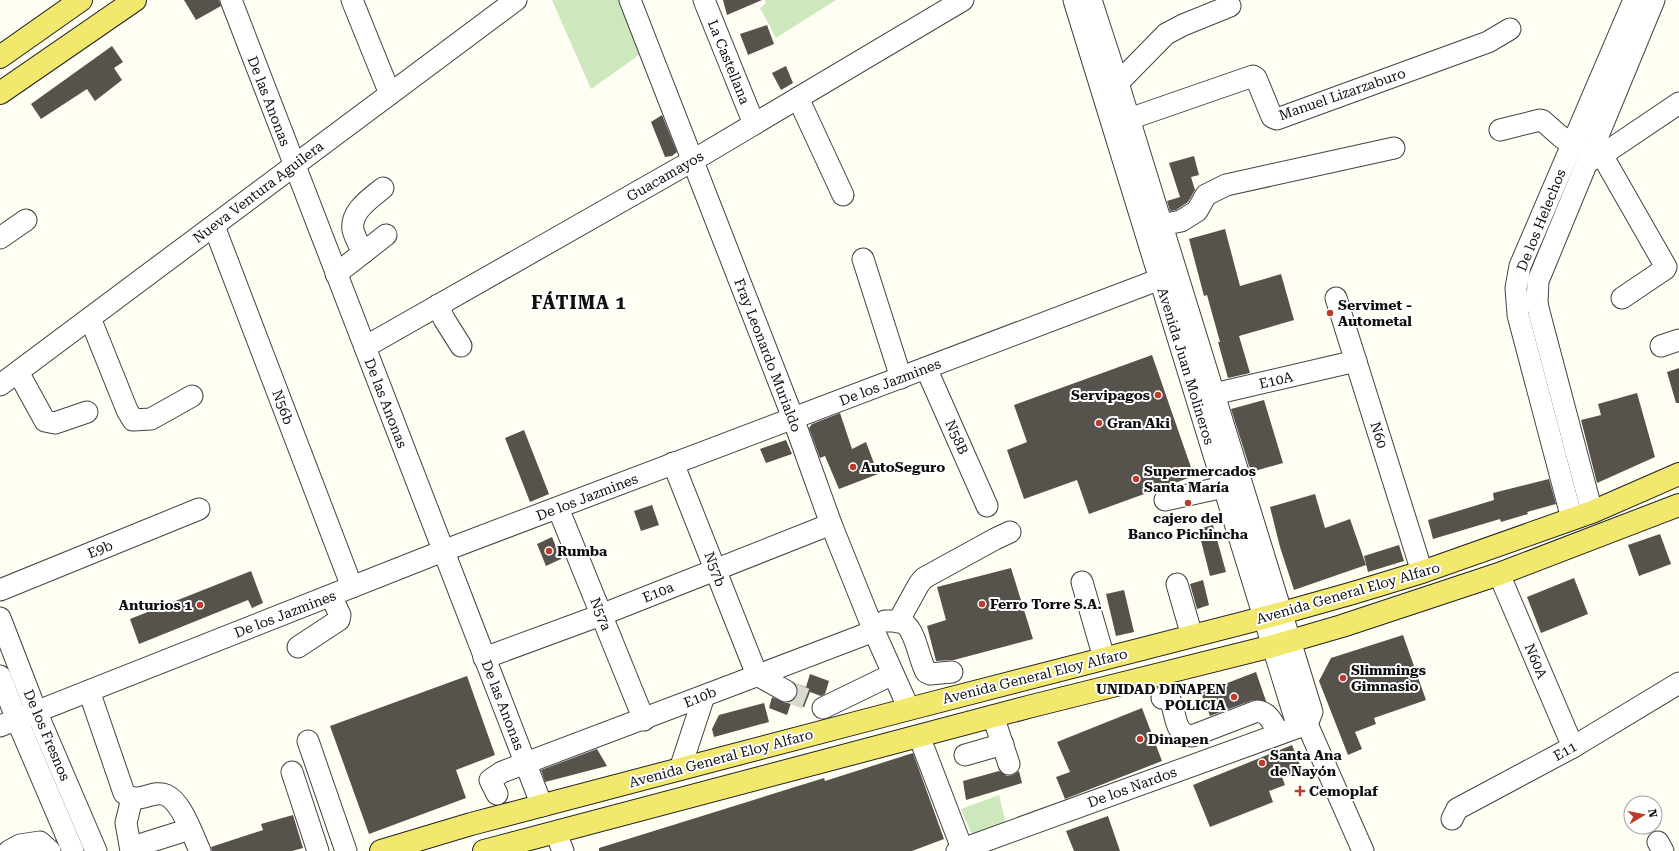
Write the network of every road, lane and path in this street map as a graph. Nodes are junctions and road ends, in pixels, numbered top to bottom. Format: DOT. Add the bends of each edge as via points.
graph roads {
  1 [pos="81,0"];
  2 [pos="135,0"];
  3 [pos="231,0"];
  4 [pos="352,0"];
  5 [pos="516,0"];
  6 [pos="630,0"];
  7 [pos="704,0"];
  8 [pos="963,0"];
  9 [pos="1074,0"];
  10 [pos="1091,0"];
  11 [pos="1634,0"];
  12 [pos="1654,0"];
  13 [pos="1230,6"];
  14 [pos="1510,29"];
  15 [pos="1108,53"];
  16 [pos="0,57"];
  17 [pos="1140,61"];
  18 [pos="1118,83"];
  19 [pos="0,93"];
  20 [pos="390,94"];
  21 [pos="798,98"];
  22 [pos="1679,104"];
  23 [pos="1129,119"];
  24 [pos="754,124"];
  25 [pos="1500,130"];
  26 [pos="1394,148"];
  27 [pos="1568,153"];
  28 [pos="1595,158"];
  29 [pos="692,161"];
  30 [pos="294,165"];
  31 [pos="383,188"];
  32 [pos="843,195"];
  33 [pos="26,220"];
  34 [pos="1161,225"];
  35 [pos="214,226"];
  36 [pos="386,235"];
  37 [pos="0,238"];
  38 [pos="363,253"];
  39 [pos="863,259"];
  40 [pos="336,274"];
  41 [pos="1167,276"];
  42 [pos="1336,298"];
  43 [pos="1622,298"];
  44 [pos="438,305"];
  45 [pos="90,318"];
  46 [pos="461,346"];
  47 [pos="365,347"];
  48 [pos="1356,361"];
  49 [pos="926,368"];
  50 [pos="18,372"];
  51 [pos="901,378"];
  52 [pos="0,385"];
  53 [pos="192,396"];
  54 [pos="1205,396"];
  55 [pos="86,412"];
  56 [pos="793,418"];
  57 [pos="673,463"];
  58 [pos="1679,474"];
  59 [pos="1224,487"];
  60 [pos="1165,500"];
  61 [pos="1679,505"];
  62 [pos="987,506"];
  63 [pos="558,508"];
  64 [pos="199,509"];
  65 [pos="1582,516"];
  66 [pos="831,524"];
  67 [pos="1010,532"];
  68 [pos="443,551"];
  69 [pos="715,569"];
  70 [pos="1422,572"];
  71 [pos="1499,574"];
  72 [pos="1082,582"];
  73 [pos="1177,584"];
  74 [pos="352,587"];
  75 [pos="0,590"];
  76 [pos="331,596"];
  77 [pos="602,615"];
  78 [pos="1273,616"];
  79 [pos="0,618"];
  80 [pos="898,622"];
  81 [pos="872,627"];
  82 [pos="1192,636"];
  83 [pos="1281,643"];
  84 [pos="298,647"];
  85 [pos="484,658"];
  86 [pos="1104,658"];
  87 [pos="952,672"];
  88 [pos="893,674"];
  89 [pos="0,676"];
  90 [pos="770,682"];
  91 [pos="1679,683"];
  92 [pos="89,691"];
  93 [pos="1162,698"];
  94 [pos="702,702"];
  95 [pos="909,709"];
  96 [pos="36,711"];
  97 [pos="993,716"];
  98 [pos="644,720"];
  99 [pos="8,723"];
  100 [pos="1307,724"];
  101 [pos="840,727"];
  102 [pos="1280,733"];
  103 [pos="919,736"];
  104 [pos="308,741"];
  105 [pos="1002,744"];
  106 [pos="1573,747"];
  107 [pos="965,755"];
  108 [pos="525,763"];
  109 [pos="1009,764"];
  110 [pos="680,769"];
  111 [pos="292,772"];
  112 [pos="489,780"];
  113 [pos="132,798"];
  114 [pos="542,806"];
  115 [pos="1452,819"];
  116 [pos="190,829"];
  117 [pos="560,842"];
  118 [pos="22,849"];
  119 [pos="961,850"];
  120 [pos="50,851"];
  121 [pos="73,851"];
  122 [pos="96,851"];
  123 [pos="131,851"];
  124 [pos="200,851"];
  125 [pos="318,851"];
  126 [pos="346,851"];
  127 [pos="381,851"];
  128 [pos="484,851"];
  129 [pos="1363,851"];
  1 -- 16 [label="main road"];
  2 -- 19 [label="main road"];
  3 -- 30 [label="street, De las Anonas"];
  4 -- 20 [label="street"];
  5 -- 20 [label="street, Nueva Ventura Aguilera"];
  6 -- 29 [label="street, Fray Leonardo Murialdo"];
  7 -- 24 [label="street, La Castellana"];
  8 -- 21 [label="street, Guacamayos"];
  9 -- 41 [label="street, Avenida Juan Molineros"];
  10 -- 15 [label="street, Avenida Juan Molineros"];
  11 -- 27 [label="street, De los Helechos"];
  12 -- 28 [label="street, De los Helechos"];
  13 -- 17 [label="street" via="1166,34"];
  14 -- 23 [label="street, Manuel Lizarzaburo" via="1488,42 1277,119 1272,117 1253,76"];
  15 -- 17 [label="street"];
  15 -- 18 [label="street, Avenida Juan Molineros"];
  17 -- 18 [label="street"];
  18 -- 23 [label="street, Avenida Juan Molineros"];
  20 -- 30 [label="street, Nueva Ventura Aguilera"];
  21 -- 24 [label="street, Guacamayos"];
  21 -- 32 [label="street"];
  22 -- 28 [label="street"];
  23 -- 34 [label="street, Avenida Juan Molineros"];
  24 -- 29 [label="street, Guacamayos"];
  25 -- 27 [label="street" via="1543,121"];
  26 -- 34 [label="street" via="1226,185 1206,194 1197,211 1181,221"];
  27 -- 28 [label="street"];
  27 -- 65 [label="street, De los Helechos" via="1520,266 1516,302 1520,322"];
  28 -- 43 [label="street" via="1666,267"];
  28 -- 65 [label="street, De los Helechos" via="1541,271 1537,292"];
  29 -- 44 [label="street, Guacamayos"];
  29 -- 56 [label="street, Fray Leonardo Murialdo"];
  30 -- 35 [label="street, Nueva Ventura Aguilera"];
  30 -- 40 [label="street, De las Anonas"];
  31 -- 38 [label="street" via="360,208 354,221 353,229"];
  33 -- 37 [label="street"];
  34 -- 41 [label="street, Avenida Juan Molineros"];
  35 -- 45 [label="street, Nueva Ventura Aguilera"];
  35 -- 74 [label="street, N56b"];
  36 -- 38 [label="street"];
  38 -- 40 [label="street"];
  39 -- 51 [label="street"];
  40 -- 47 [label="street, De las Anonas"];
  41 -- 49 [label="street, De los Jazmines"];
  41 -- 54 [label="street, Avenida Juan Molineros"];
  42 -- 48 [label="street, N60"];
  44 -- 46 [label="street"];
  44 -- 47 [label="street, Guacamayos"];
  45 -- 50 [label="street, Nueva Ventura Aguilera"];
  45 -- 53 [label="street" via="133,420 150,419"];
  47 -- 68 [label="street, De las Anonas"];
  48 -- 54 [label="street, E10A"];
  48 -- 70 [label="street, N60"];
  49 -- 51 [label="street, De los Jazmines"];
  49 -- 62 [label="street, N58B"];
  50 -- 52 [label="street, Nueva Ventura Aguilera"];
  50 -- 55 [label="street" via="45,421 55,423"];
  51 -- 56 [label="street, De los Jazmines"];
  54 -- 59 [label="street, Avenida Juan Molineros"];
  54 -- 78 [label="street, Avenida Juan Molineros"];
  56 -- 57 [label="street, De los Jazmines"];
  56 -- 66 [label="street, Fray Leonardo Murialdo"];
  57 -- 63 [label="street, De los Jazmines"];
  57 -- 69 [label="street, N57b"];
  58 -- 65 [label="main road, Avenida General Eloy Alfaro"];
  59 -- 60 [label="street"];
  59 -- 78 [label="street, Avenida Juan Molineros"];
  61 -- 71 [label="main road, Avenida General Eloy Alfaro"];
  63 -- 68 [label="street, De los Jazmines"];
  63 -- 77 [label="street, N57a"];
  64 -- 75 [label="street, E9b"];
  65 -- 70 [label="main road, Avenida General Eloy Alfaro"];
  66 -- 69 [label="street, E10a"];
  66 -- 81 [label="street, Fray Leonardo Murialdo"];
  67 -- 80 [label="street" via="924,578"];
  68 -- 74 [label="street, De los Jazmines"];
  68 -- 85 [label="street, De las Anonas"];
  69 -- 77 [label="street, E10a"];
  69 -- 90 [label="street, N57b"];
  70 -- 78 [label="main road, Avenida General Eloy Alfaro"];
  71 -- 83 [label="main road, Avenida General Eloy Alfaro" via="1342,626"];
  71 -- 106 [label="street, N60A"];
  72 -- 86 [label="street"];
  73 -- 82 [label="street"];
  74 -- 76 [label="street, De los Jazmines"];
  76 -- 84 [label="street" via="340,615 339,620"];
  76 -- 92 [label="street, De los Jazmines"];
  77 -- 85 [label="street, E10a"];
  77 -- 98 [label="street, N57a"];
  78 -- 82 [label="main road, Avenida General Eloy Alfaro"];
  78 -- 83 [label="street, Avenida Juan Molineros"];
  79 -- 96 [label="street, De los Fresnos"];
  80 -- 81 [label="street"];
  80 -- 87 [label="street" via="906,624 926,672"];
  81 -- 88 [label="street, Fray Leonardo Murialdo"];
  81 -- 90 [label="street, E10b"];
  82 -- 86 [label="main road, Avenida General Eloy Alfaro"];
  83 -- 97 [label="main road, Avenida General Eloy Alfaro"];
  83 -- 100 [label="street, Avenida Juan Molineros" via="1295,718"];
  85 -- 108 [label="street, De las Anonas"];
  86 -- 95 [label="main road, Avenida General Eloy Alfaro"];
  88 -- 95 [label="street, Fray Leonardo Murialdo"];
  88 -- 101 [label="street" via="816,704"];
  89 -- 99 [label="street, De los Fresnos"];
  90 -- 94 [label="street, E10b"];
  91 -- 106 [label="street, E11"];
  92 -- 96 [label="street, De los Jazmines"];
  92 -- 113 [label="street" via="124,793"];
  93 -- 102 [label="street" via="1170,700 1179,730 1186,736 1257,711 1268,716"];
  94 -- 98 [label="street, E10b"];
  94 -- 110 [label="street"];
  95 -- 101 [label="main road, Avenida General Eloy Alfaro"];
  96 -- 99 [label="street, De los Jazmines"];
  96 -- 122 [label="street, De los Fresnos"];
  97 -- 103 [label="main road, Avenida General Eloy Alfaro"];
  97 -- 105 [label="street"];
  98 -- 108 [label="street, E10b"];
  99 -- 121 [label="street, De los Fresnos"];
  100 -- 102 [label="street, De los Nardos"];
  100 -- 129 [label="street, Avenida Juan Molineros"];
  101 -- 110 [label="main road, Avenida General Eloy Alfaro"];
  102 -- 119 [label="street, De los Nardos"];
  103 -- 117 [label="main road, Avenida General Eloy Alfaro"];
  103 -- 119 [label="street"];
  104 -- 126 [label="street"];
  105 -- 107 [label="street"];
  105 -- 109 [label="street"];
  106 -- 115 [label="street, E11" via="1457,809"];
  108 -- 112 [label="street, E10b"];
  108 -- 114 [label="street, De las Anonas"];
  110 -- 114 [label="main road, Avenida General Eloy Alfaro"];
  111 -- 125 [label="street"];
  113 -- 116 [label="street" via="167,795 176,802"];
  113 -- 123 [label="street" via="126,823"];
  114 -- 127 [label="main road, Avenida General Eloy Alfaro"];
  116 -- 123 [label="street" via="139,845"];
  116 -- 124 [label="street"];
  117 -- 128 [label="main road, Avenida General Eloy Alfaro"];
  118 -- 120 [label="street" via="40,842"];
}
